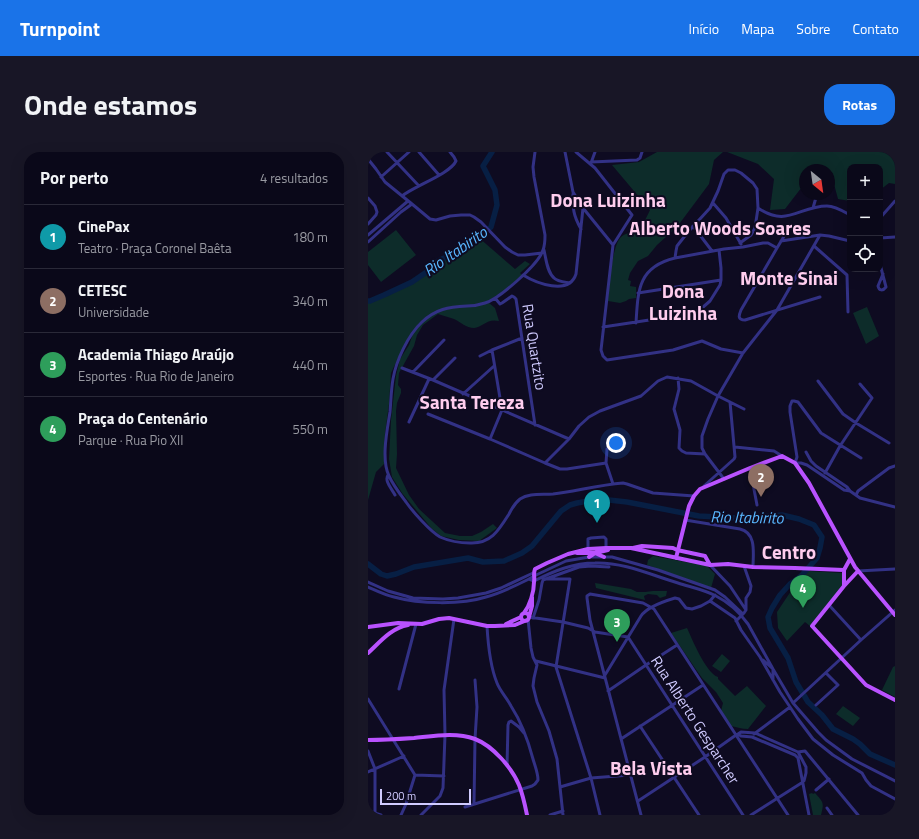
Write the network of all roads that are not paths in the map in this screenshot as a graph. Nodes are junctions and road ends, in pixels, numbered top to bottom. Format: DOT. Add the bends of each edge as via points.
graph roads {
  1 [pos="387,152"];
  2 [pos="409,152"];
  3 [pos="419,152"];
  4 [pos="450,152"];
  5 [pos="534,152"];
  6 [pos="566,152"];
  7 [pos="576,152"];
  8 [pos="595,152"];
  9 [pos="642,152"];
  10 [pos="368,159"];
  11 [pos="397,163"];
  12 [pos="591,163"];
  13 [pos="439,175"];
  14 [pos="381,177"];
  15 [pos="419,186"];
  16 [pos="573,192"];
  17 [pos="402,196"];
  18 [pos="368,198"];
  19 [pos="816,200"];
  20 [pos="408,201"];
  21 [pos="895,201"];
  22 [pos="713,203"];
  23 [pos="412,204"];
  24 [pos="583,208"];
  25 [pos="758,208"];
  26 [pos="814,208"];
  27 [pos="847,214"];
  28 [pos="883,215"];
  29 [pos="368,224"];
  30 [pos="693,226"];
  31 [pos="789,228"];
  32 [pos="581,230"];
  33 [pos="368,235"];
  34 [pos="820,235"];
  35 [pos="895,236"];
  36 [pos="883,238"];
  37 [pos="847,240"];
  38 [pos="781,241"];
  39 [pos="368,242"];
  40 [pos="740,243"];
  41 [pos="613,245"];
  42 [pos="814,246"];
  43 [pos="743,247"];
  44 [pos="777,248"];
  45 [pos="719,250"];
  46 [pos="712,251"];
  47 [pos="543,252"];
  48 [pos="676,258"];
  49 [pos="883,274"];
  50 [pos="523,275"];
  51 [pos="721,280"];
  52 [pos="570,283"];
  53 [pos="638,293"];
  54 [pos="820,297"];
  55 [pos="495,298"];
  56 [pos="778,310"];
  57 [pos="848,312"];
  58 [pos="636,323"];
  59 [pos="603,327"];
  60 [pos="522,338"];
  61 [pos="444,340"];
  62 [pos="492,350"];
  63 [pos="743,352"];
  64 [pos="480,356"];
  65 [pos="455,358"];
  66 [pos="494,366"];
  67 [pos="402,368"];
  68 [pos="413,372"];
  69 [pos="678,378"];
  70 [pos="429,379"];
  71 [pos="434,380"];
  72 [pos="818,381"];
  73 [pos="860,384"];
  74 [pos="463,394"];
  75 [pos="718,396"];
  76 [pos="730,402"];
  77 [pos="744,409"];
  78 [pos="502,410"];
  79 [pos="428,414"];
  80 [pos="409,422"];
  81 [pos="856,423"];
  82 [pos="535,425"];
  83 [pos="490,439"];
  84 [pos="569,439"];
  85 [pos="888,443"];
  86 [pos="840,446"];
  87 [pos="734,447"];
  88 [pos="607,449"];
  89 [pos="806,452"];
  90 [pos="704,454"];
  91 [pos="782,456"];
  92 [pos="861,458"];
  93 [pos="545,463"];
  94 [pos="606,463"];
  95 [pos="795,463"];
  96 [pos="895,466"];
  97 [pos="750,468"];
  98 [pos="719,472"];
  99 [pos="825,473"];
  100 [pos="388,475"];
  101 [pos="724,479"];
  102 [pos="613,484"];
  103 [pos="700,489"];
  104 [pos="850,491"];
  105 [pos="395,495"];
  106 [pos="856,495"];
  107 [pos="694,496"];
  108 [pos="757,505"];
  109 [pos="895,507"];
  110 [pos="686,518"];
  111 [pos="606,548"];
  112 [pos="612,548"];
  113 [pos="630,548"];
  114 [pos="588,549"];
  115 [pos="677,550"];
  116 [pos="571,553"];
  117 [pos="595,553"];
  118 [pos="589,557"];
  119 [pos="604,557"];
  120 [pos="676,558"];
  121 [pos="850,559"];
  122 [pos="710,565"];
  123 [pos="744,566"];
  124 [pos="609,567"];
  125 [pos="753,567"];
  126 [pos="895,569"];
  127 [pos="844,570"];
  128 [pos="858,571"];
  129 [pos="534,573"];
  130 [pos="529,579"];
  131 [pos="547,579"];
  132 [pos="534,581"];
  133 [pos="368,582"];
  134 [pos="844,586"];
  135 [pos="368,587"];
  136 [pos="532,595"];
  137 [pos="715,595"];
  138 [pos="710,602"];
  139 [pos="829,605"];
  140 [pos="651,607"];
  141 [pos="746,610"];
  142 [pos="894,612"];
  143 [pos="522,615"];
  144 [pos="742,615"];
  145 [pos="454,619"];
  146 [pos="529,619"];
  147 [pos="736,621"];
  148 [pos="563,622"];
  149 [pos="394,623"];
  150 [pos="414,624"];
  151 [pos="504,625"];
  152 [pos="486,626"];
  153 [pos="368,627"];
  154 [pos="395,629"];
  155 [pos="592,630"];
  156 [pos="628,637"];
  157 [pos="861,640"];
  158 [pos="677,646"];
  159 [pos="368,653"];
  160 [pos="760,657"];
  161 [pos="842,658"];
  162 [pos="536,661"];
  163 [pos="646,665"];
  164 [pos="556,667"];
  165 [pos="773,669"];
  166 [pos="826,673"];
  167 [pos="605,677"];
  168 [pos="475,680"];
  169 [pos="773,680"];
  170 [pos="703,685"];
  171 [pos="399,688"];
  172 [pos="608,691"];
  173 [pos="368,699"];
  174 [pos="895,700"];
  175 [pos="793,703"];
  176 [pos="816,705"];
  177 [pos="672,706"];
  178 [pos="790,707"];
  179 [pos="640,726"];
  180 [pos="755,733"];
  181 [pos="445,735"];
  182 [pos="737,735"];
  183 [pos="527,736"];
  184 [pos="752,736"];
  185 [pos="393,739"];
  186 [pos="475,739"];
  187 [pos="621,739"];
  188 [pos="368,740"];
  189 [pos="368,751"];
  190 [pos="798,752"];
  191 [pos="404,756"];
  192 [pos="797,756"];
  193 [pos="705,757"];
  194 [pos="507,766"];
  195 [pos="375,769"];
  196 [pos="368,772"];
  197 [pos="415,775"];
  198 [pos="630,775"];
  199 [pos="444,776"];
  200 [pos="674,777"];
  201 [pos="591,778"];
  202 [pos="829,779"];
  203 [pos="895,781"];
  204 [pos="803,782"];
  205 [pos="560,787"];
  206 [pos="521,790"];
  207 [pos="816,790"];
  208 [pos="777,799"];
  209 [pos="895,799"];
  210 [pos="638,801"];
  211 [pos="474,804"];
  212 [pos="465,807"];
  213 [pos="826,808"];
  214 [pos="895,810"];
  215 [pos="368,811"];
  216 [pos="374,813"];
  217 [pos="563,813"];
  218 [pos="381,815"];
  219 [pos="401,815"];
  220 [pos="421,815"];
  221 [pos="527,815"];
  222 [pos="550,815"];
  223 [pos="600,815"];
  224 [pos="641,815"];
  225 [pos="699,815"];
  226 [pos="743,815"];
  227 [pos="751,815"];
  228 [pos="788,815"];
  229 [pos="809,815"];
  230 [pos="832,815"];
  231 [pos="858,815"];
  232 [pos="893,815"];
  1 -- 11 [label="street"];
  2 -- 11 [label="street"];
  3 -- 13 [label="street"];
  4 -- 13 [label="street" via="456,161"];
  5 -- 47 [label="street" via="534,177 545,235"];
  6 -- 16 [label="street"];
  7 -- 12 [label="street"];
  8 -- 12 [label="street"];
  9 -- 12 [label="street" via="637,160"];
  10 -- 14 [label="street"];
  11 -- 14 [label="street"];
  11 -- 15 [label="street"];
  12 -- 41 [label="street" via="632,215"];
  13 -- 15 [label="street"];
  14 -- 17 [label="street"];
  15 -- 17 [label="street"];
  16 -- 24 [label="street"];
  16 -- 32 [label="street" via="574,215"];
  17 -- 20 [label="street"];
  18 -- 29 [label="street" via="377,212"];
  19 -- 26 [label="street"];
  20 -- 23 [label="street"];
  20 -- 33 [label="street"];
  21 -- 28 [label="street"];
  22 -- 25 [label="street" via="724,174 732,170 738,171 753,183 757,189"];
  22 -- 30 [label="street"];
  22 -- 40 [label="street" via="726,218"];
  23 -- 39 [label="street"];
  23 -- 47 [label="street" via="433,220 450,216 474,217 518,255"];
  24 -- 32 [label="street"];
  24 -- 41 [label="street"];
  25 -- 26 [label="street" via="769,214 781,216"];
  25 -- 40 [label="street" via="753,232"];
  26 -- 27 [label="street" via="828,206"];
  30 -- 46 [label="street"];
  30 -- 48 [label="street" via="677,246"];
  31 -- 38 [label="street"];
  32 -- 52 [label="street" via="576,274"];
  34 -- 37 [label="street"];
  34 -- 38 [label="street"];
  34 -- 42 [label="street"];
  35 -- 36 [label="street"];
  38 -- 44 [label="street"];
  40 -- 43 [label="street"];
  41 -- 59 [label="street"];
  42 -- 56 [label="street"];
  42 -- 57 [label="street" via="847,275"];
  43 -- 44 [label="street" via="766,242"];
  43 -- 45 [label="street"];
  44 -- 56 [label="street" via="739,318 745,320"];
  45 -- 46 [label="street"];
  45 -- 51 [label="street"];
  46 -- 48 [label="street"];
  47 -- 50 [label="street"];
  47 -- 52 [label="street" via="554,278"];
  48 -- 53 [label="street" via="650,270 643,279"];
  49 -- 49 [label="street" via="886,288 881,290 878,286"];
  50 -- 52 [label="street" via="541,284 564,286"];
  50 -- 55 [label="street"];
  51 -- 53 [label="street"];
  51 -- 58 [label="street" via="713,297 698,311"];
  53 -- 58 [label="street"];
  54 -- 56 [label="street"];
  55 -- 60 [label="street, Rua Quartzito" via="500,304 513,296 515,298"];
  55 -- 100 [label="street" via="480,305 446,308 435,312 421,323 406,345 393,380 385,454"];
  56 -- 63 [label="street"];
  58 -- 59 [label="street"];
  59 -- 63 [label="street" via="601,350 607,360 673,350 702,341 721,349"];
  60 -- 62 [label="street"];
  60 -- 82 [label="street, Rua Quartzito"];
  61 -- 68 [label="street"];
  62 -- 64 [label="street"];
  62 -- 66 [label="street"];
  63 -- 75 [label="street"];
  65 -- 71 [label="street"];
  66 -- 74 [label="street"];
  66 -- 78 [label="street"];
  67 -- 68 [label="street"];
  68 -- 70 [label="street"];
  69 -- 75 [label="street" via="691,381"];
  69 -- 84 [label="street" via="663,379 641,396 589,417"];
  69 -- 90 [label="street" via="679,389 674,409 680,430 679,448 686,453"];
  70 -- 71 [label="street"];
  70 -- 80 [label="street"];
  71 -- 74 [label="street"];
  72 -- 81 [label="street" via="843,414"];
  73 -- 81 [label="street" via="872,398"];
  74 -- 78 [label="street"];
  75 -- 76 [label="street"];
  75 -- 90 [label="street" via="702,436"];
  76 -- 77 [label="street"];
  76 -- 87 [label="street"];
  78 -- 82 [label="street"];
  78 -- 83 [label="street"];
  79 -- 83 [label="street"];
  81 -- 85 [label="street"];
  81 -- 86 [label="street"];
  82 -- 84 [label="street"];
  83 -- 93 [label="street"];
  84 -- 93 [label="street"];
  86 -- 92 [label="street"];
  86 -- 95 [label="street" via="821,433 798,402 792,401 790,412 797,457"];
  86 -- 99 [label="street"];
  87 -- 91 [label="street" via="774,451"];
  87 -- 98 [label="street" via="734,459"];
  88 -- 94 [label="street"];
  89 -- 99 [label="street" via="812,462"];
  90 -- 98 [label="street"];
  91 -- 95 [label="main road"];
  91 -- 97 [label="main road"];
  93 -- 94 [label="street" via="563,469"];
  94 -- 102 [label="street"];
  95 -- 104 [label="street" via="807,465 844,490"];
  95 -- 121 [label="main road" via="809,483"];
  96 -- 106 [label="street" via="858,491"];
  97 -- 101 [label="main road"];
  97 -- 108 [label="street"];
  98 -- 101 [label="street"];
  98 -- 103 [label="street"];
  99 -- 104 [label="street"];
  100 -- 102 [label="street" via="408,504 434,533 446,539 468,543 480,543 489,539 512,507 524,497"];
  100 -- 105 [label="street" via="386,480"];
  101 -- 103 [label="main road"];
  102 -- 107 [label="street" via="627,484 653,492"];
  103 -- 107 [label="main road"];
  104 -- 106 [label="street"];
  106 -- 109 [label="street"];
  107 -- 110 [label="main road"];
  110 -- 115 [label="main road"];
  110 -- 125 [label="street" via="748,532 753,544"];
  111 -- 112 [label="main road"];
  111 -- 114 [label="main road"];
  111 -- 114 [label="street" via="604,537 590,538"];
  112 -- 113 [label="main road"];
  112 -- 117 [label="main road"];
  113 -- 115 [label="main road" via="642,546"];
  113 -- 120 [label="main road"];
  114 -- 116 [label="main road"];
  115 -- 120 [label="main road"];
  115 -- 122 [label="main road" via="705,556"];
  116 -- 117 [label="main road"];
  116 -- 129 [label="main road" via="557,558"];
  117 -- 118 [label="main road"];
  117 -- 119 [label="main road"];
  118 -- 119 [label="street"];
  118 -- 129 [label="street" via="566,561"];
  119 -- 144 [label="street" via="658,570 715,590"];
  120 -- 122 [label="main road"];
  121 -- 127 [label="main road"];
  121 -- 128 [label="main road"];
  122 -- 123 [label="main road"];
  122 -- 141 [label="street" via="730,586"];
  123 -- 125 [label="main road"];
  123 -- 141 [label="street" via="750,586"];
  124 -- 131 [label="street" via="579,567"];
  125 -- 127 [label="main road"];
  126 -- 128 [label="street"];
  127 -- 134 [label="main road"];
  128 -- 134 [label="main road"];
  128 -- 142 [label="main road"];
  129 -- 130 [label="street"];
  129 -- 132 [label="main road"];
  129 -- 133 [label="street" via="486,593 443,599 413,598"];
  130 -- 132 [label="street"];
  130 -- 135 [label="street" via="485,598 459,602 396,598"];
  131 -- 146 [label="street" via="543,580 539,600"];
  131 -- 148 [label="street" via="570,579"];
  132 -- 136 [label="main road"];
  132 -- 137 [label="street" via="566,567 608,563"];
  134 -- 139 [label="main road"];
  136 -- 143 [label="main road"];
  136 -- 146 [label="main road"];
  137 -- 138 [label="street"];
  137 -- 144 [label="street"];
  138 -- 140 [label="street" via="690,610 675,598"];
  138 -- 147 [label="street"];
  139 -- 157 [label="street"];
  139 -- 161 [label="main road" via="812,626"];
  140 -- 155 [label="street" via="643,603 590,594 587,596 587,606"];
  140 -- 156 [label="street" via="643,613"];
  140 -- 158 [label="street"];
  141 -- 144 [label="street"];
  142 -- 157 [label="street"];
  143 -- 146 [label="main road" via="527,614"];
  143 -- 146 [label="main road" via="523,620"];
  143 -- 151 [label="main road"];
  144 -- 147 [label="street"];
  144 -- 165 [label="street"];
  145 -- 150 [label="main road" via="443,618 425,624"];
  145 -- 152 [label="main road"];
  145 -- 181 [label="street" via="444,690"];
  146 -- 148 [label="street"];
  146 -- 151 [label="main road" via="515,625"];
  146 -- 162 [label="street" via="531,648"];
  147 -- 160 [label="street"];
  148 -- 155 [label="street"];
  148 -- 164 [label="street"];
  149 -- 150 [label="main road"];
  149 -- 153 [label="main road"];
  149 -- 154 [label="main road"];
  150 -- 154 [label="main road"];
  150 -- 171 [label="street"];
  151 -- 152 [label="main road"];
  152 -- 183 [label="street" via="496,682"];
  154 -- 159 [label="main road"];
  155 -- 156 [label="street"];
  155 -- 167 [label="street"];
  156 -- 163 [label="street, Rua Alberto Gesparcher"];
  156 -- 167 [label="street"];
  157 -- 161 [label="street"];
  158 -- 163 [label="street"];
  158 -- 170 [label="street"];
  160 -- 165 [label="street"];
  160 -- 169 [label="street"];
  161 -- 166 [label="street"];
  161 -- 174 [label="main road" via="866,685"];
  162 -- 164 [label="street"];
  162 -- 205 [label="street" via="534,686 557,759"];
  163 -- 172 [label="street"];
  163 -- 177 [label="street, Rua Alberto Gesparcher"];
  164 -- 167 [label="street"];
  164 -- 201 [label="street"];
  165 -- 169 [label="street"];
  165 -- 175 [label="street"];
  166 -- 175 [label="street"];
  166 -- 176 [label="street" via="838,685"];
  167 -- 172 [label="street"];
  168 -- 186 [label="street"];
  169 -- 178 [label="street"];
  170 -- 177 [label="street"];
  170 -- 182 [label="street"];
  172 -- 187 [label="street"];
  173 -- 185 [label="street"];
  175 -- 203 [label="street" via="834,747"];
  177 -- 179 [label="street"];
  177 -- 193 [label="street, Rua Alberto Gesparcher"];
  178 -- 180 [label="street"];
  178 -- 209 [label="street" via="819,744 862,773 871,786"];
  179 -- 187 [label="street"];
  179 -- 200 [label="street"];
  180 -- 182 [label="street" via="741,732"];
  180 -- 184 [label="street"];
  180 -- 190 [label="street"];
  181 -- 185 [label="main road"];
  181 -- 186 [label="main road"];
  181 -- 199 [label="street"];
  182 -- 184 [label="street"];
  182 -- 193 [label="street"];
  182 -- 208 [label="street"];
  183 -- 194 [label="street" via="516,724 509,722"];
  183 -- 206 [label="street" via="538,780"];
  184 -- 192 [label="street"];
  185 -- 188 [label="main road"];
  185 -- 191 [label="street"];
  186 -- 194 [label="main road" via="489,747"];
  186 -- 211 [label="street"];
  187 -- 198 [label="street"];
  189 -- 195 [label="street"];
  190 -- 192 [label="street"];
  190 -- 202 [label="street" via="805,751"];
  190 -- 204 [label="street" via="806,767"];
  191 -- 195 [label="street"];
  191 -- 197 [label="street"];
  192 -- 204 [label="street"];
  193 -- 200 [label="street"];
  193 -- 226 [label="street, Rua Alberto Gesparcher"];
  194 -- 206 [label="main road"];
  195 -- 196 [label="street"];
  195 -- 216 [label="street"];
  197 -- 199 [label="street"];
  197 -- 219 [label="street"];
  198 -- 201 [label="street"];
  198 -- 210 [label="street"];
  199 -- 220 [label="street" via="441,793"];
  200 -- 210 [label="street"];
  200 -- 225 [label="street"];
  201 -- 205 [label="street"];
  201 -- 223 [label="street"];
  202 -- 207 [label="street"];
  202 -- 231 [label="street"];
  204 -- 208 [label="street"];
  204 -- 229 [label="street"];
  205 -- 217 [label="street"];
  206 -- 211 [label="street"];
  206 -- 221 [label="main road"];
  208 -- 227 [label="street"];
  208 -- 228 [label="street"];
  210 -- 224 [label="street"];
  211 -- 212 [label="street"];
  213 -- 230 [label="street"];
  214 -- 232 [label="street"];
  215 -- 216 [label="street"];
  216 -- 218 [label="street"];
  217 -- 222 [label="street"];
}
